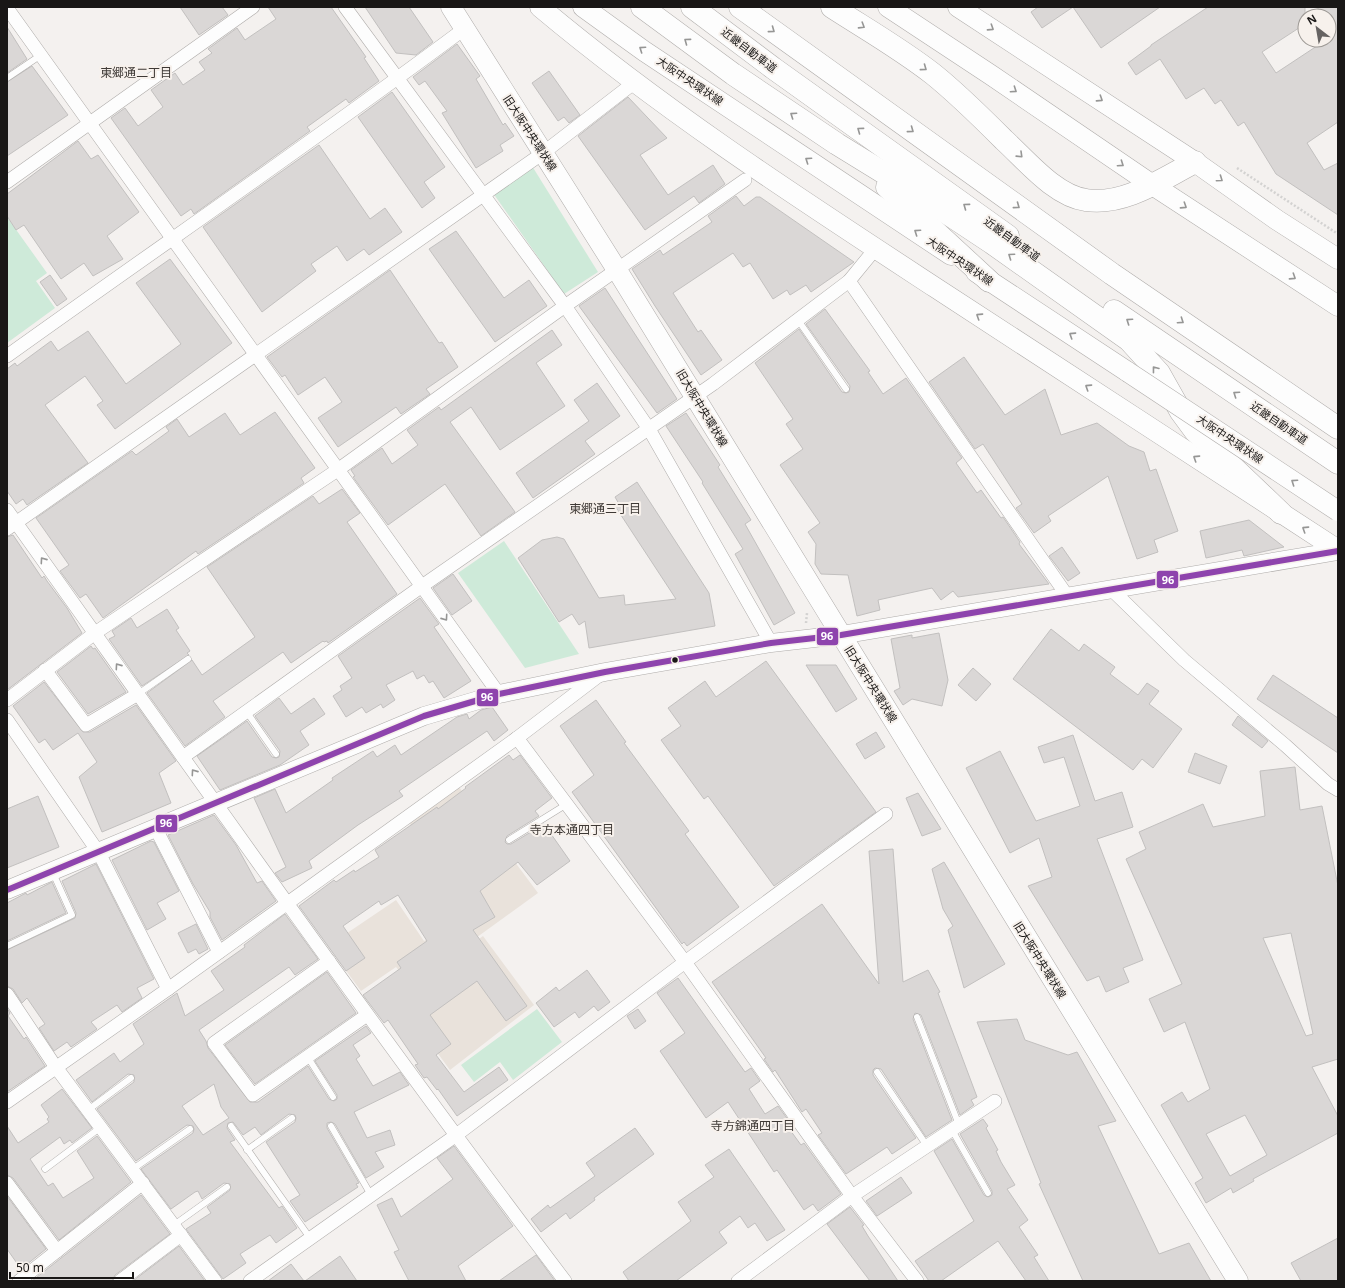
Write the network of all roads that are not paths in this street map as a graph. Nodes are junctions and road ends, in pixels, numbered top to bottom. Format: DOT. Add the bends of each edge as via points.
graph roads {
  1 [pos="252,7"];
  2 [pos="346,7"];
  3 [pos="451,7"];
  4 [pos="540,7"];
  5 [pos="583,7"];
  6 [pos="642,7"];
  7 [pos="692,7"];
  8 [pos="740,7"];
  9 [pos="832,7"];
  10 [pos="888,7"];
  11 [pos="911,7"];
  12 [pos="7,8"];
  13 [pos="970,9"];
  14 [pos="464,29"];
  15 [pos="41,55"];
  16 [pos="991,75"];
  17 [pos="7,78"];
  18 [pos="399,78"];
  19 [pos="635,82"];
  20 [pos="90,124"];
  21 [pos="837,144"];
  22 [pos="544,153"];
  23 [pos="1195,162"];
  24 [pos="745,180"];
  25 [pos="7,182"];
  26 [pos="1151,184"];
  27 [pos="482,196"];
  28 [pos="1277,220"];
  29 [pos="172,238"];
  30 [pos="876,248"];
  31 [pos="1338,259"];
  32 [pos="618,270"];
  33 [pos="1338,274"];
  34 [pos="989,280"];
  35 [pos="849,281"];
  36 [pos="565,306"];
  37 [pos="1338,306"];
  38 [pos="798,320"];
  39 [pos="256,354"];
  40 [pos="7,356"];
  41 [pos="846,389"];
  42 [pos="695,396"];
  43 [pos="1338,428"];
  44 [pos="649,429"];
  45 [pos="1338,463"];
  46 [pos="339,470"];
  47 [pos="7,510"];
  48 [pos="1338,511"];
  49 [pos="1281,513"];
  50 [pos="11,526"];
  51 [pos="1338,551"];
  52 [pos="422,586"];
  53 [pos="1111,589"];
  54 [pos="1068,597"];
  55 [pos="95,633"];
  56 [pos="840,635"];
  57 [pos="771,643"];
  58 [pos="188,659"];
  59 [pos="45,670"];
  60 [pos="605,672"];
  61 [pos="138,694"];
  62 [pos="499,694"];
  63 [pos="7,700"];
  64 [pos="246,711"];
  65 [pos="7,720"];
  66 [pos="517,738"];
  67 [pos="276,754"];
  68 [pos="183,757"];
  69 [pos="1338,790"];
  70 [pos="216,803"];
  71 [pos="567,804"];
  72 [pos="886,814"];
  73 [pos="156,829"];
  74 [pos="509,840"];
  75 [pos="99,853"];
  76 [pos="53,871"];
  77 [pos="7,890"];
  78 [pos="287,902"];
  79 [pos="7,946"];
  80 [pos="219,952"];
  81 [pos="329,961"];
  82 [pos="685,962"];
  83 [pos="168,989"];
  84 [pos="7,994"];
  85 [pos="367,1015"];
  86 [pos="917,1017"];
  87 [pos="307,1056"];
  88 [pos="55,1066"];
  89 [pos="877,1072"];
  90 [pos="131,1078"];
  91 [pos="333,1097"];
  92 [pos="995,1101"];
  93 [pos="7,1102"];
  94 [pos="88,1110"];
  95 [pos="292,1118"];
  96 [pos="231,1126"];
  97 [pos="331,1126"];
  98 [pos="101,1127"];
  99 [pos="955,1127"];
  100 [pos="190,1129"];
  101 [pos="455,1136"];
  102 [pos="927,1146"];
  103 [pos="247,1150"];
  104 [pos="45,1169"];
  105 [pos="133,1169"];
  106 [pos="7,1183"];
  107 [pos="143,1183"];
  108 [pos="227,1187"];
  109 [pos="988,1194"];
  110 [pos="370,1195"];
  111 [pos="852,1196"];
  112 [pos="178,1230"];
  113 [pos="310,1238"];
  114 [pos="57,1251"];
  115 [pos="19,1281"];
  116 [pos="120,1281"];
  117 [pos="215,1281"];
  118 [pos="250,1281"];
  119 [pos="565,1281"];
  120 [pos="738,1281"];
  121 [pos="917,1281"];
  122 [pos="1238,1281"];
  1 -- 20 [label="street"];
  2 -- 18 [label="street"];
  3 -- 14 [label="main road, 旧大阪中央環状線"];
  4 -- 19 [label="main road" via="593,52"];
  34 -- 5 [label="main road, 大阪中央環状線, one-way" via="644,51"];
  21 -- 6 [label="highway, one-way" via="732,74"];
  45 -- 7 [label="highway, 近畿自動車道, one-way" via="1096,299"];
  8 -- 43 [label="highway, one-way" via="1112,274"];
  9 -- 26 [label="highway, one-way" via="933,75 1044,178 1064,193 1085,200 1108,200 1130,194"];
  10 -- 16 [label="main road"];
  11 -- 16 [label="main road"];
  12 -- 15 [label="street"];
  13 -- 23 [label="main road, one-way"];
  14 -- 18 [label="street"];
  14 -- 22 [label="main road, 旧大阪中央環状線"];
  15 -- 17 [label="lane"];
  15 -- 20 [label="street"];
  16 -- 26 [label="main road, one-way"];
  18 -- 27 [label="street"];
  18 -- 29 [label="street"];
  19 -- 22 [label="street"];
  19 -- 30 [label="main road" via="684,119"];
  20 -- 25 [label="street"];
  20 -- 29 [label="street"];
  21 -- 34 [label="highway"];
  49 -- 21 [label="highway, one-way" via="1195,431 1159,373 1129,340 1078,302 915,192"];
  22 -- 27 [label="street"];
  22 -- 32 [label="main road, 旧大阪中央環状線"];
  23 -- 26 [label="highway"];
  23 -- 28 [label="main road, one-way"];
  24 -- 32 [label="street"];
  26 -- 37 [label="main road, one-way"];
  27 -- 36 [label="street"];
  27 -- 39 [label="street"];
  28 -- 31 [label="main road"];
  28 -- 33 [label="main road"];
  29 -- 39 [label="street"];
  29 -- 40 [label="street"];
  30 -- 35 [label="street"];
  49 -- 30 [label="main road, one-way"];
  32 -- 36 [label="street"];
  32 -- 42 [label="main road, 旧大阪中央環状線"];
  48 -- 34 [label="main road, 大阪中央環状線, one-way, bridge"];
  35 -- 38 [label="street"];
  35 -- 54 [label="street"];
  36 -- 44 [label="street"];
  36 -- 46 [label="street"];
  38 -- 41 [label="lane"];
  38 -- 42 [label="street"];
  39 -- 46 [label="street"];
  39 -- 50 [label="street"];
  42 -- 44 [label="street"];
  42 -- 56 [label="main road, 旧大阪中央環状線"];
  44 -- 52 [label="street"];
  44 -- 57 [label="street"];
  46 -- 52 [label="street"];
  46 -- 55 [label="street"];
  47 -- 50 [label="street"];
  51 -- 49 [label="main road, one-way"];
  55 -- 50 [label="street, one-way"];
  51 -- 53 [label="main road"];
  52 -- 62 [label="street, one-way"];
  52 -- 64 [label="street"];
  53 -- 54 [label="main road"];
  53 -- 69 [label="street" via="1190,665"];
  54 -- 56 [label="main road"];
  55 -- 59 [label="street"];
  61 -- 55 [label="street, one-way"];
  56 -- 57 [label="main road"];
  56 -- 122 [label="main road, 旧大阪中央環状線"];
  57 -- 60 [label="main road"];
  58 -- 61 [label="lane"];
  59 -- 61 [label="street" via="86,725"];
  59 -- 63 [label="street"];
  60 -- 62 [label="main road"];
  60 -- 66 [label="street"];
  61 -- 68 [label="street"];
  62 -- 70 [label="main road" via="424,716"];
  64 -- 67 [label="lane"];
  64 -- 68 [label="street"];
  65 -- 75 [label="street"];
  66 -- 71 [label="street"];
  66 -- 78 [label="street"];
  70 -- 68 [label="street, one-way"];
  70 -- 73 [label="main road"];
  70 -- 78 [label="street"];
  71 -- 74 [label="lane"];
  71 -- 82 [label="street"];
  72 -- 82 [label="street"];
  73 -- 75 [label="main road"];
  73 -- 80 [label="street"];
  75 -- 76 [label="main road"];
  75 -- 83 [label="street"];
  76 -- 77 [label="main road"];
  76 -- 79 [label="lane" via="72,915"];
  78 -- 80 [label="street"];
  78 -- 81 [label="street"];
  80 -- 83 [label="street"];
  81 -- 85 [label="street"];
  81 -- 87 [label="street" via="214,1043 252,1095"];
  82 -- 101 [label="street"];
  82 -- 111 [label="street"];
  83 -- 88 [label="street"];
  84 -- 88 [label="street"];
  85 -- 87 [label="street"];
  85 -- 101 [label="street"];
  86 -- 99 [label="lane"];
  87 -- 91 [label="lane"];
  88 -- 93 [label="street"];
  88 -- 94 [label="street"];
  89 -- 102 [label="lane"];
  90 -- 94 [label="lane"];
  92 -- 99 [label="street"];
  94 -- 98 [label="street"];
  95 -- 103 [label="lane"];
  96 -- 103 [label="lane"];
  97 -- 110 [label="lane"];
  98 -- 104 [label="lane"];
  98 -- 105 [label="street"];
  99 -- 102 [label="street"];
  99 -- 109 [label="lane"];
  100 -- 105 [label="lane"];
  101 -- 110 [label="street"];
  101 -- 119 [label="street"];
  102 -- 111 [label="street"];
  103 -- 113 [label="lane"];
  105 -- 107 [label="street"];
  106 -- 114 [label="street"];
  107 -- 112 [label="street"];
  107 -- 114 [label="street"];
  108 -- 112 [label="lane"];
  110 -- 113 [label="street"];
  111 -- 120 [label="street"];
  111 -- 121 [label="street"];
  112 -- 116 [label="street"];
  112 -- 117 [label="street"];
  113 -- 118 [label="street"];
  114 -- 115 [label="street"];
}
